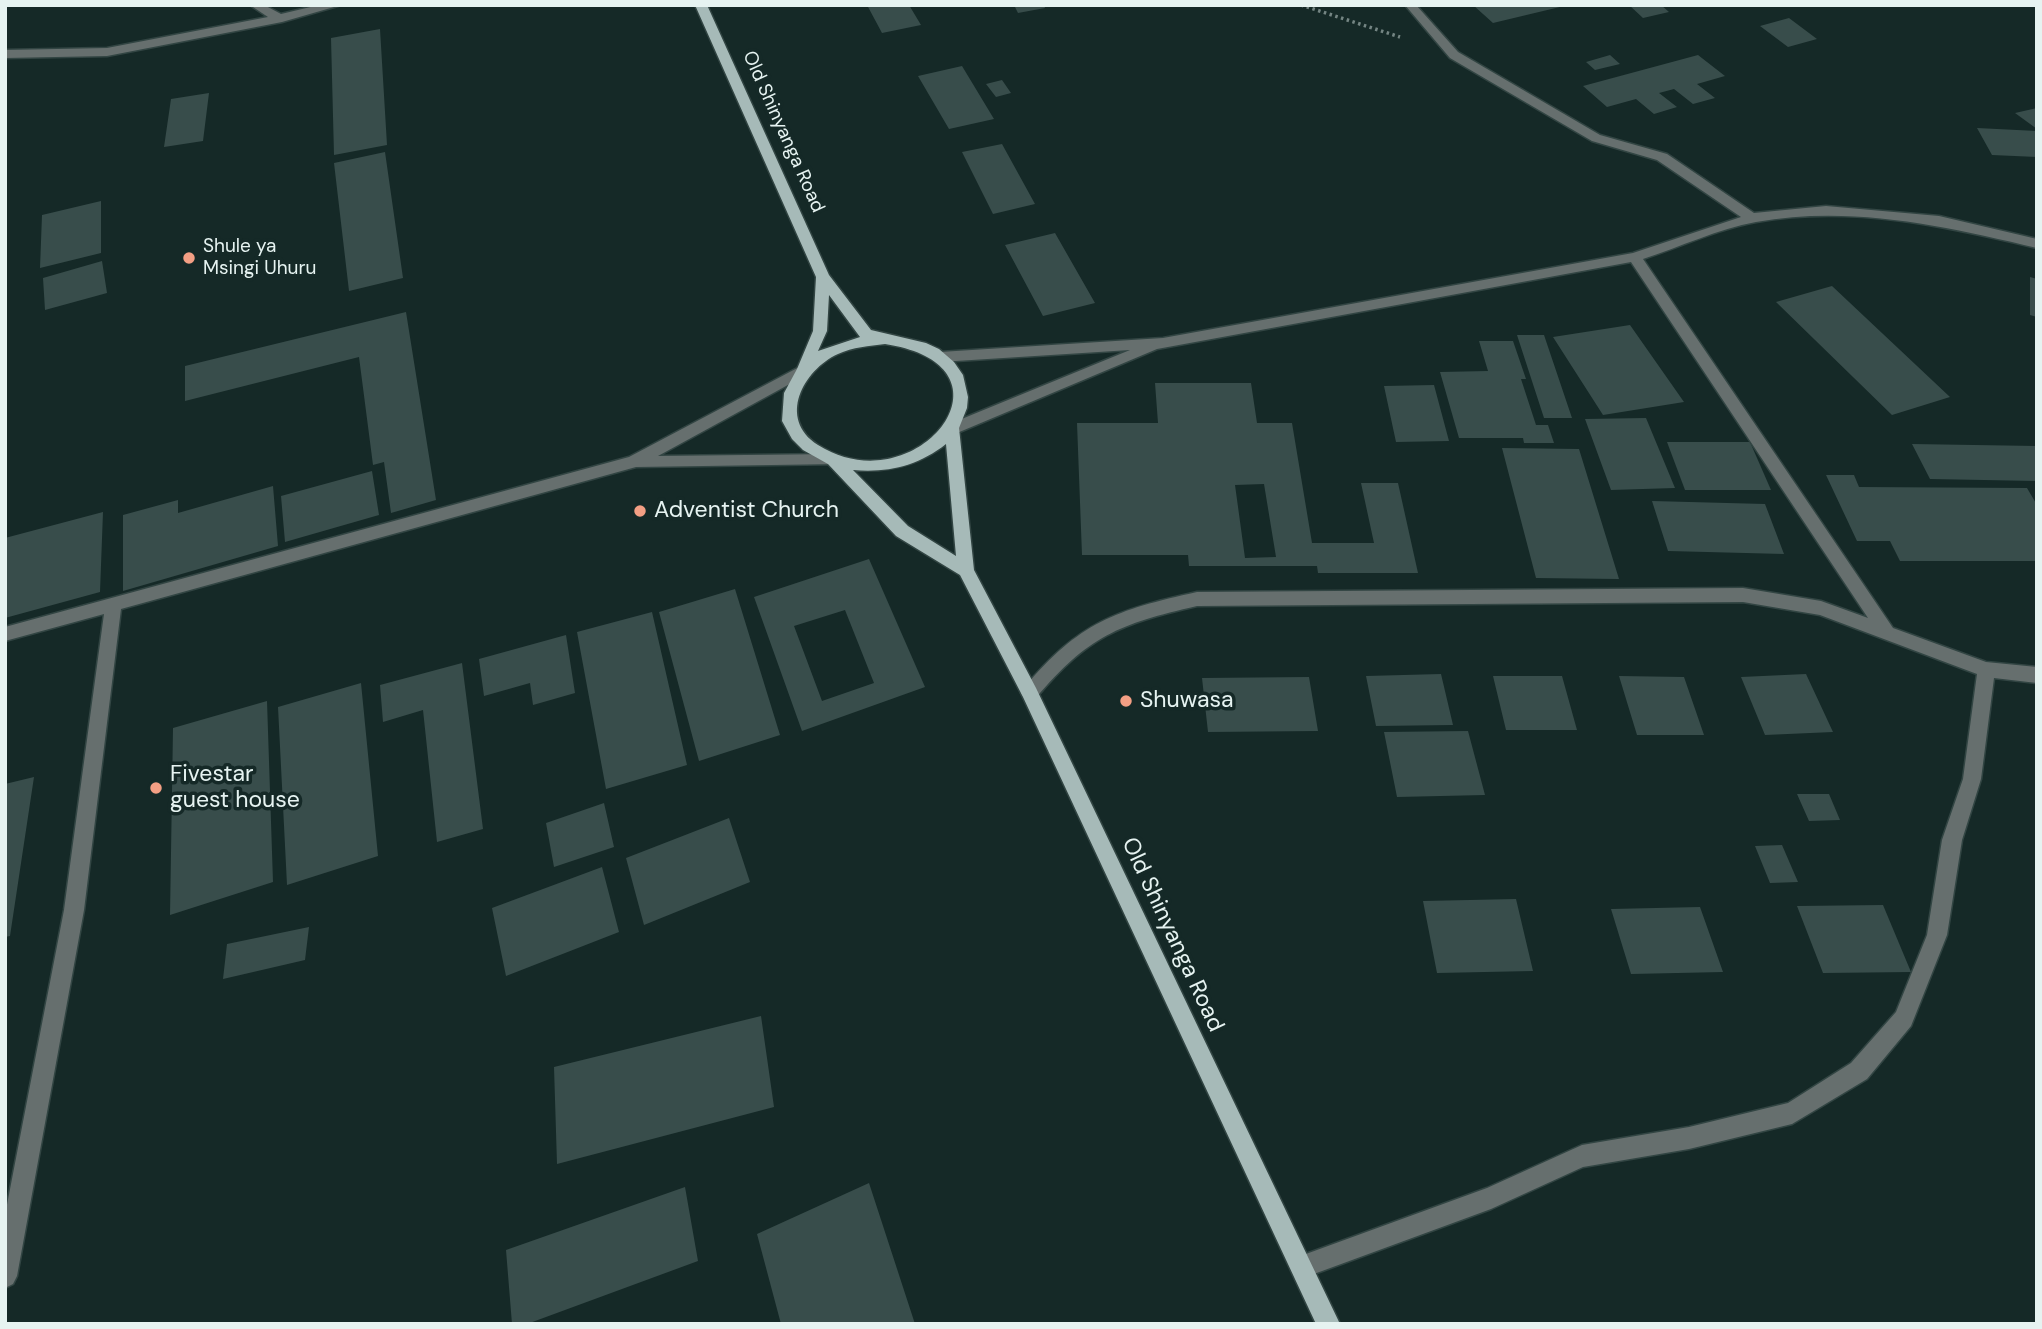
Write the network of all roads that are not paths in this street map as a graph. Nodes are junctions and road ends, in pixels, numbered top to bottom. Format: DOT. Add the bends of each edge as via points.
graph roads {
  1 [pos="255,5"];
  2 [pos="336,5"];
  3 [pos="701,5"];
  4 [pos="1410,5"];
  5 [pos="282,19"];
  6 [pos="5,54"];
  7 [pos="1752,218"];
  8 [pos="2037,244"];
  9 [pos="1635,257"];
  10 [pos="823,277"];
  11 [pos="1163,343"];
  12 [pos="914,344"];
  13 [pos="940,357"];
  14 [pos="803,370"];
  15 [pos="952,429"];
  16 [pos="834,460"];
  17 [pos="634,462"];
  18 [pos="966,570"];
  19 [pos="113,607"];
  20 [pos="5,634"];
  21 [pos="1888,634"];
  22 [pos="1986,670"];
  23 [pos="2037,675"];
  24 [pos="1031,693"];
  25 [pos="1303,1266"];
  26 [pos="5,1276"];
  27 [pos="1328,1324"];
  1 -- 5 [label="street"];
  2 -- 5 [label="street"];
  3 -- 10 [label="main road, Old Shinyanga Road"];
  4 -- 7 [label="street" via="1454,55 1596,138 1662,157"];
  5 -- 6 [label="street" via="107,52"];
  7 -- 8 [label="street" via="1826,210 1876,213 1940,220"];
  7 -- 9 [label="street"];
  9 -- 11 [label="street"];
  9 -- 21 [label="street"];
  10 -- 12 [label="main road, Old Shinyanga Road" via="866,334"];
  10 -- 14 [label="main road, Old Shinyanga Road" via="820,331"];
  11 -- 13 [label="street"];
  11 -- 15 [label="street"];
  12 -- 13 [label="main road, Old Shinyanga Road"];
  12 -- 14 [label="main road, Old Shinyanga Road" via="885,339 854,342 825,353"];
  13 -- 15 [label="main road, Old Shinyanga Road" via="958,378 962,403"];
  14 -- 16 [label="main road, Old Shinyanga Road" via="790,394 790,421 806,444"];
  14 -- 17 [label="street"];
  15 -- 16 [label="main road, Old Shinyanga Road" via="930,449 901,462 867,466"];
  15 -- 18 [label="main road, Old Shinyanga Road"];
  16 -- 17 [label="street"];
  16 -- 18 [label="main road, Old Shinyanga Road" via="902,531"];
  17 -- 19 [label="street"];
  18 -- 24 [label="main road, Old Shinyanga Road"];
  19 -- 20 [label="street"];
  19 -- 26 [label="street" via="74,910"];
  21 -- 22 [label="street"];
  21 -- 24 [label="street" via="1821,608 1743,595 1197,599 1128,614 1086,636 1058,658"];
  22 -- 23 [label="street"];
  22 -- 25 [label="street" via="1972,779 1952,840 1937,935 1904,1019 1859,1071 1792,1113 1689,1138 1581,1156 1491,1198"];
  24 -- 25 [label="main road, Old Shinyanga Road"];
  25 -- 27 [label="main road, Old Shinyanga Road"];
}
